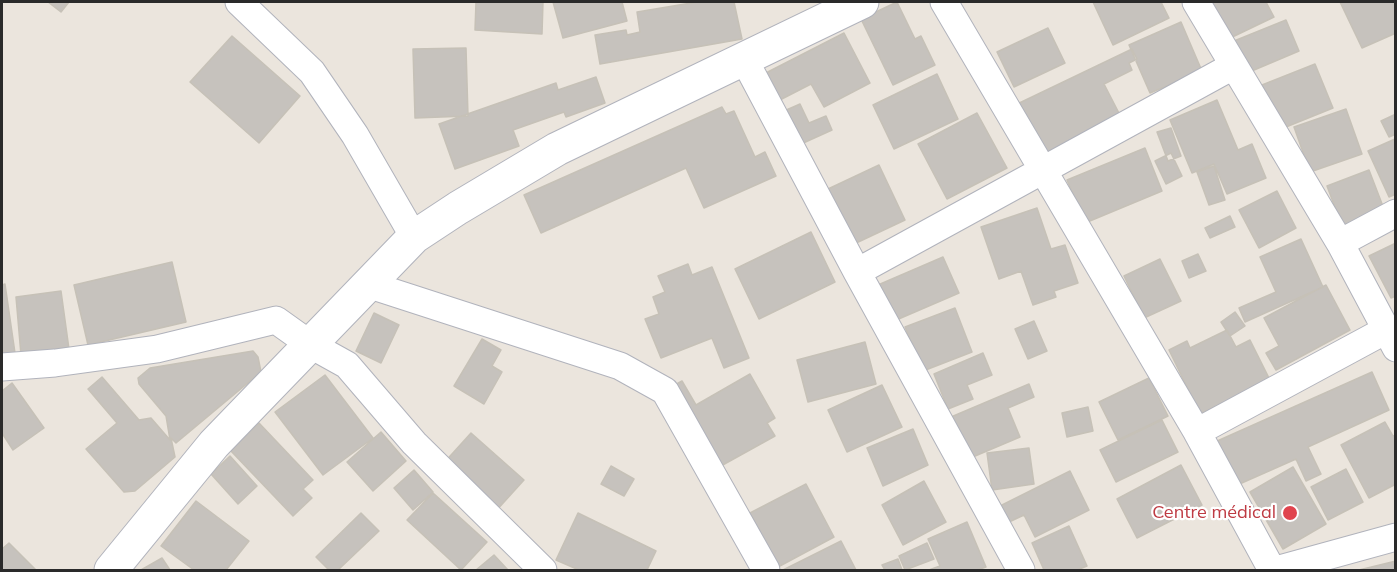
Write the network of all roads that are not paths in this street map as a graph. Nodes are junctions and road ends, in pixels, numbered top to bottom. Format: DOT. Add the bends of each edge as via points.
graph roads {
  1 [pos="239,2"];
  2 [pos="862,2"];
  3 [pos="944,2"];
  4 [pos="1196,2"];
  5 [pos="744,59"];
  6 [pos="1233,66"];
  7 [pos="1043,170"];
  8 [pos="1395,213"];
  9 [pos="414,237"];
  10 [pos="1340,243"];
  11 [pos="857,272"];
  12 [pos="370,285"];
  13 [pos="1391,339"];
  14 [pos="311,345"];
  15 [pos="2,367"];
  16 [pos="1197,432"];
  17 [pos="1395,537"];
  18 [pos="111,570"];
  19 [pos="543,570"];
  20 [pos="766,570"];
  21 [pos="1021,570"];
  22 [pos="1274,570"];
  1 -- 9 [label="street" via="312,72 355,135"];
  2 -- 5 [label="street"];
  3 -- 7 [label="street"];
  4 -- 6 [label="street"];
  5 -- 9 [label="street" via="557,149"];
  5 -- 11 [label="street"];
  6 -- 7 [label="street"];
  6 -- 10 [label="street"];
  7 -- 11 [label="street"];
  7 -- 16 [label="street"];
  8 -- 10 [label="street"];
  9 -- 12 [label="street"];
  10 -- 13 [label="street"];
  11 -- 21 [label="street"];
  12 -- 14 [label="street"];
  12 -- 20 [label="street" via="620,366 665,391"];
  13 -- 16 [label="street"];
  14 -- 15 [label="street" via="276,320 158,349"];
  14 -- 18 [label="street" via="214,444"];
  14 -- 19 [label="street" via="347,365 414,443"];
  16 -- 22 [label="street"];
  17 -- 22 [label="street"];
}
